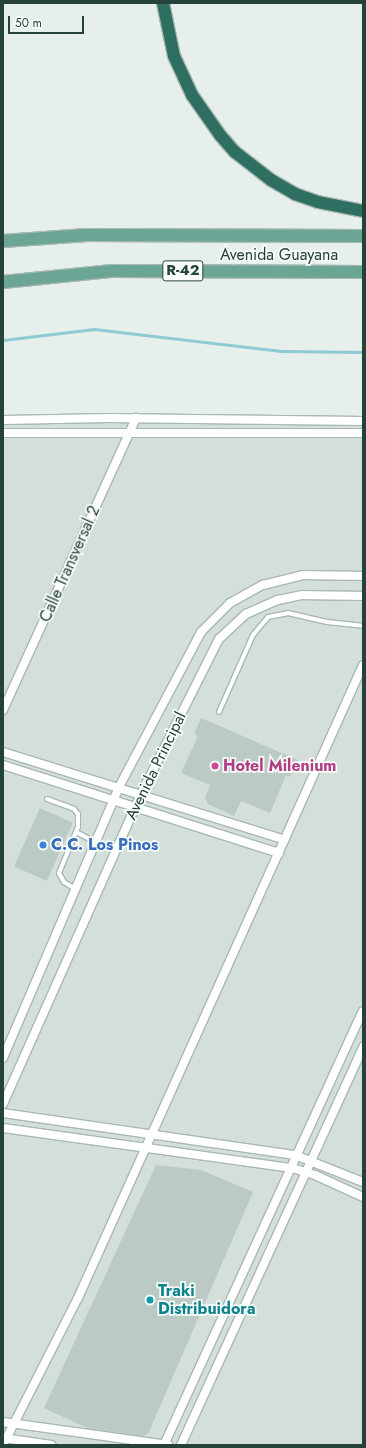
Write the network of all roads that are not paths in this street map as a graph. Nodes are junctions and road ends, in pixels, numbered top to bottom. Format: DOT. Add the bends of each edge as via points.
graph roads {
  1 [pos="163,3"];
  2 [pos="363,211"];
  3 [pos="363,236"];
  4 [pos="3,241"];
  5 [pos="363,272"];
  6 [pos="3,282"];
  7 [pos="136,418"];
  8 [pos="3,420"];
  9 [pos="363,421"];
  10 [pos="130,432"];
  11 [pos="3,433"];
  12 [pos="363,433"];
  13 [pos="363,576"];
  14 [pos="363,596"];
  15 [pos="363,626"];
  16 [pos="363,666"];
  17 [pos="3,710"];
  18 [pos="219,712"];
  19 [pos="3,752"];
  20 [pos="3,765"];
  21 [pos="119,787"];
  22 [pos="141,794"];
  23 [pos="47,799"];
  24 [pos="114,800"];
  25 [pos="135,807"];
  26 [pos="76,832"];
  27 [pos="285,840"];
  28 [pos="95,842"];
  29 [pos="279,853"];
  30 [pos="75,889"];
  31 [pos="363,1011"];
  32 [pos="363,1047"];
  33 [pos="3,1058"];
  34 [pos="3,1104"];
  35 [pos="3,1113"];
  36 [pos="3,1128"];
  37 [pos="150,1134"];
  38 [pos="144,1148"];
  39 [pos="297,1156"];
  40 [pos="311,1160"];
  41 [pos="292,1168"];
  42 [pos="306,1172"];
  43 [pos="363,1182"];
  44 [pos="363,1197"];
  45 [pos="3,1422"];
  46 [pos="13,1424"];
  47 [pos="4,1440"];
  48 [pos="52,1445"];
  49 [pos="164,1445"];
  50 [pos="168,1445"];
  51 [pos="181,1445"];
  1 -- 2 [label="highway" via="174,56 192,96 235,152 271,180 295,194 318,202"];
  3 -- 4 [label="main road, Avenida Guayana / R-42" via="87,235"];
  5 -- 6 [label="main road, Avenida Guayana / R-42" via="112,271"];
  7 -- 8 [label="street"];
  7 -- 9 [label="street"];
  7 -- 10 [label="street, Calle Transversal 2"];
  10 -- 11 [label="street"];
  10 -- 12 [label="street"];
  10 -- 17 [label="street, Calle Transversal 2"];
  13 -- 21 [label="street, Avenida Principal" via="303,575 285,578 253,589 219,612 193,646"];
  14 -- 22 [label="street, Avenida Principal" via="288,597 256,608 236,621 213,650"];
  15 -- 18 [label="lane" via="327,622 288,613 268,617 253,635"];
  16 -- 27 [label="street"];
  19 -- 21 [label="street"];
  20 -- 24 [label="street"];
  21 -- 22 [label="street"];
  21 -- 24 [label="street, Avenida Principal"];
  22 -- 25 [label="street, Avenida Principal"];
  22 -- 27 [label="street"];
  23 -- 26 [label="lane" via="74,810 79,821"];
  24 -- 25 [label="street"];
  24 -- 28 [label="street, Avenida Principal"];
  25 -- 29 [label="street"];
  25 -- 34 [label="street, Avenida Principal"];
  26 -- 28 [label="lane"];
  26 -- 30 [label="lane" via="59,873 64,882"];
  27 -- 29 [label="street"];
  28 -- 30 [label="street, Avenida Principal"];
  29 -- 37 [label="street"];
  30 -- 33 [label="street, Avenida Principal"];
  31 -- 39 [label="street"];
  32 -- 40 [label="street"];
  35 -- 37 [label="street"];
  36 -- 38 [label="street"];
  37 -- 38 [label="street"];
  37 -- 39 [label="street"];
  38 -- 41 [label="street"];
  38 -- 46 [label="street" via="78,1298"];
  39 -- 40 [label="street"];
  39 -- 41 [label="street"];
  40 -- 42 [label="street"];
  40 -- 43 [label="street"];
  41 -- 42 [label="street"];
  41 -- 49 [label="street"];
  42 -- 44 [label="street"];
  42 -- 51 [label="street"];
  45 -- 46 [label="street"];
  46 -- 47 [label="street"];
  46 -- 49 [label="street"];
  47 -- 48 [label="street"];
  49 -- 50 [label="street"];
}
